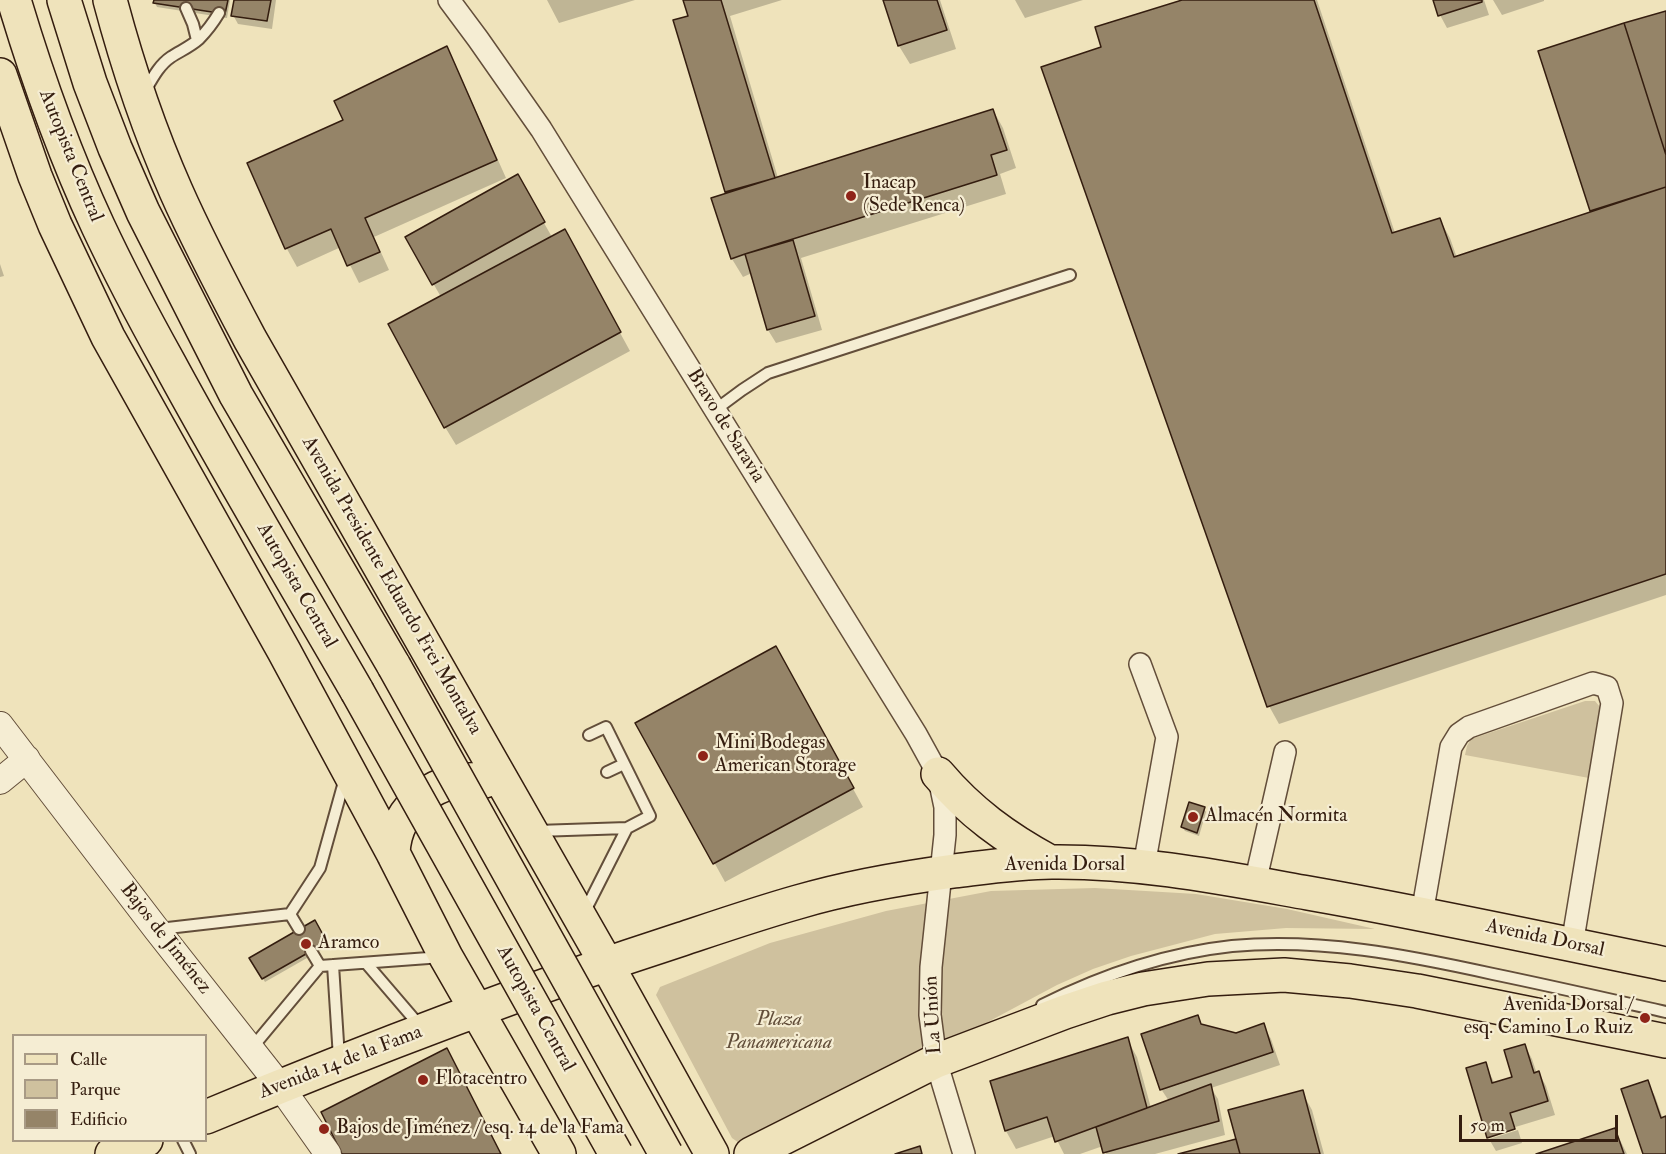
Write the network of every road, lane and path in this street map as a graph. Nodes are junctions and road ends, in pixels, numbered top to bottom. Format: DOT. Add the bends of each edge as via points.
graph roads {
  1 [pos="14,0"];
  2 [pos="64,0"];
  3 [pos="110,0"];
  4 [pos="448,0"];
  5 [pos="186,8"];
  6 [pos="219,13"];
  7 [pos="197,40"];
  8 [pos="0,75"];
  9 [pos="141,99"];
  10 [pos="6,113"];
  11 [pos="1070,275"];
  12 [pos="715,410"];
  13 [pos="1140,664"];
  14 [pos="0,725"];
  15 [pos="589,735"];
  16 [pos="1285,752"];
  17 [pos="27,759"];
  18 [pos="624,764"];
  19 [pos="347,769"];
  20 [pos="607,772"];
  21 [pos="938,774"];
  22 [pos="0,781"];
  23 [pos="507,789"];
  24 [pos="627,828"];
  25 [pos="531,832"];
  26 [pos="393,853"];
  27 [pos="1050,862"];
  28 [pos="1144,866"];
  29 [pos="941,873"];
  30 [pos="1255,883"];
  31 [pos="290,914"];
  32 [pos="1422,914"];
  33 [pos="581,919"];
  34 [pos="157,930"];
  35 [pos="298,930"];
  36 [pos="1572,945"];
  37 [pos="311,951"];
  38 [pos="447,957"];
  39 [pos="366,963"];
  40 [pos="606,963"];
  41 [pos="1666,964"];
  42 [pos="333,965"];
  43 [pos="320,966"];
  44 [pos="1666,975"];
  45 [pos="477,1009"];
  46 [pos="1032,1009"];
  47 [pos="1666,1012"];
  48 [pos="1015,1019"];
  49 [pos="424,1031"];
  50 [pos="1666,1041"];
  51 [pos="251,1049"];
  52 [pos="936,1061"];
  53 [pos="340,1063"];
  54 [pos="280,1086"];
  55 [pos="207,1117"];
  56 [pos="141,1142"];
  57 [pos="112,1154"];
  58 [pos="328,1154"];
  59 [pos="559,1154"];
  60 [pos="616,1154"];
  61 [pos="666,1154"];
  62 [pos="712,1154"];
  63 [pos="752,1154"];
  64 [pos="964,1154"];
  1 -- 60 [label="main road, Autopista Central, bridge" via="67,154 126,285"];
  2 -- 61 [label="main road, bridge" via="90,83 148,222 236,395 394,666"];
  3 -- 9 [label="main road, Avenida Presidente Eduardo Frei Montalva"];
  4 -- 12 [label="street, Bravo de Saravia" via="541,129"];
  5 -- 7 [label="lane"];
  6 -- 7 [label="lane"];
  7 -- 9 [label="lane" via="170,57"];
  8 -- 10 [label="main road"];
  9 -- 23 [label="main road, Avenida Presidente Eduardo Frei Montalva" via="175,190 231,303"];
  10 -- 19 [label="main road" via="108,337"];
  11 -- 12 [label="lane" via="768,373"];
  12 -- 21 [label="street, Bravo de Saravia"];
  13 -- 28 [label="street" via="1167,737"];
  14 -- 17 [label="street, Bajos de Jiménez"];
  15 -- 18 [label="lane" via="606,727"];
  16 -- 30 [label="street"];
  17 -- 22 [label="street"];
  17 -- 34 [label="street, Bajos de Jiménez"];
  18 -- 20 [label="lane"];
  18 -- 24 [label="lane" via="650,816"];
  19 -- 26 [label="main road"];
  19 -- 31 [label="lane" via="320,868"];
  21 -- 27 [label="main road" via="956,796 993,827"];
  21 -- 29 [label="street, Bravo de Saravia" via="946,820"];
  23 -- 25 [label="main road, Avenida Presidente Eduardo Frei Montalva"];
  23 -- 26 [label="main road" via="484,780 458,780 426,794 403,817"];
  24 -- 25 [label="lane"];
  24 -- 33 [label="lane"];
  25 -- 33 [label="main road, Avenida Presidente Eduardo Frei Montalva"];
  26 -- 38 [label="main road"];
  27 -- 28 [label="main road, Avenida Dorsal"];
  27 -- 29 [label="main road, Avenida Dorsal"];
  28 -- 30 [label="main road, Avenida Dorsal"];
  29 -- 40 [label="main road, Avenida Dorsal" via="799,901"];
  29 -- 52 [label="street, La Unión" via="930,993"];
  30 -- 32 [label="main road, Avenida Dorsal"];
  31 -- 34 [label="lane"];
  31 -- 35 [label="lane"];
  32 -- 36 [label="main road, Avenida Dorsal"];
  32 -- 36 [label="street" via="1451,747 1459,734 1593,683 1607,687 1612,703"];
  33 -- 40 [label="main road, Avenida Presidente Eduardo Frei Montalva"];
  34 -- 51 [label="street, Bajos de Jiménez"];
  36 -- 41 [label="main road, Avenida Dorsal"];
  36 -- 44 [label="lane"];
  37 -- 43 [label="lane"];
  38 -- 39 [label="lane"];
  38 -- 45 [label="main road"];
  39 -- 42 [label="lane"];
  39 -- 49 [label="lane"];
  40 -- 45 [label="main road, Avenida Dorsal"];
  40 -- 62 [label="main road, Avenida Presidente Eduardo Frei Montalva"];
  42 -- 43 [label="lane"];
  42 -- 53 [label="lane"];
  43 -- 51 [label="lane"];
  45 -- 49 [label="main road, Avenida 14 de la Fama"];
  45 -- 59 [label="main road"];
  46 -- 47 [label="lane" via="1134,967 1232,946 1285,944 1332,946 1424,959"];
  48 -- 52 [label="lane"];
  49 -- 53 [label="main road, Avenida 14 de la Fama"];
  50 -- 52 [label="main road" via="1417,991 1284,975 1208,979 1134,991 1065,1011"];
  51 -- 54 [label="street, Bajos de Jiménez"];
  52 -- 63 [label="main road"];
  52 -- 64 [label="street, La Unión"];
  53 -- 54 [label="main road, Avenida 14 de la Fama"];
  54 -- 55 [label="main road, Avenida 14 de la Fama"];
  54 -- 58 [label="street, Bajos de Jiménez"];
  56 -- 57 [label="main road"];
}
